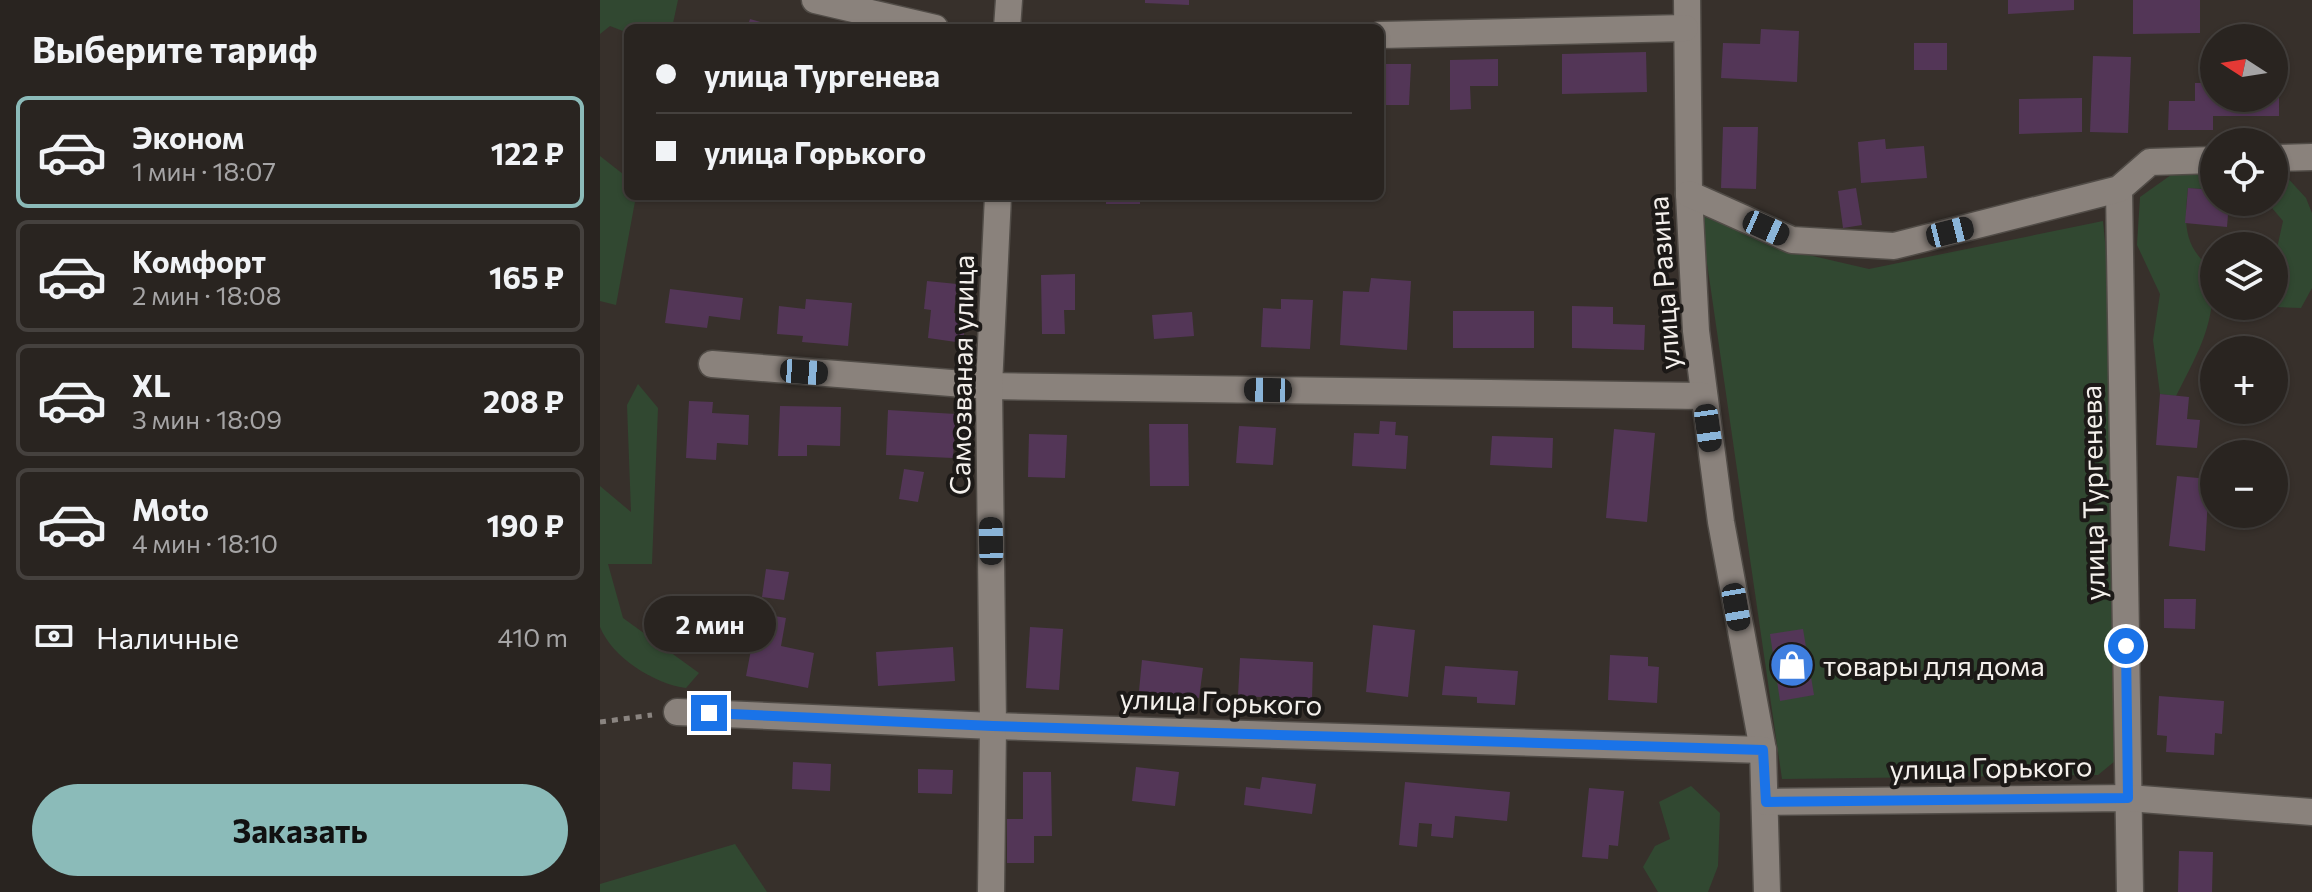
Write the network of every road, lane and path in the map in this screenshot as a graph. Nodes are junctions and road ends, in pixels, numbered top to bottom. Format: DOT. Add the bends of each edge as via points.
graph roads {
  1 [pos="815,0"];
  2 [pos="1009,0"];
  3 [pos="1687,0"];
  4 [pos="918,24"];
  5 [pos="1007,24"];
  6 [pos="1685,28"];
  7 [pos="1384,35"];
  8 [pos="2312,157"];
  9 [pos="2288,158"];
  10 [pos="2200,160"];
  11 [pos="2119,189"];
  12 [pos="1689,194"];
  13 [pos="998,200"];
  14 [pos="712,364"];
  15 [pos="989,386"];
  16 [pos="1703,396"];
  17 [pos="677,712"];
  18 [pos="600,722"];
  19 [pos="993,726"];
  20 [pos="1763,750"];
  21 [pos="2128,798"];
  22 [pos="1766,802"];
  23 [pos="2312,812"];
  24 [pos="991,892"];
  25 [pos="1767,892"];
  26 [pos="2130,892"];
  1 -- 4 [label="street"];
  2 -- 5 [label="street"];
  3 -- 6 [label="street, улица Разина"];
  6 -- 7 [label="street"];
  6 -- 12 [label="street, улица Разина"];
  8 -- 9 [label="street"];
  10 -- 11 [label="street" via="2150,162"];
  11 -- 12 [label="street" via="1894,246 1792,240"];
  11 -- 21 [label="street, улица Тургенева"];
  12 -- 16 [label="street, улица Разина"];
  13 -- 15 [label="street, Самозваная улица"];
  14 -- 15 [label="street"];
  15 -- 16 [label="street"];
  15 -- 19 [label="street, Самозваная улица"];
  16 -- 20 [label="street, улица Разина"];
  17 -- 18 [label="path"];
  17 -- 19 [label="street, улица Горького"];
  19 -- 20 [label="street, улица Горького"];
  19 -- 24 [label="street, Самозваная улица"];
  20 -- 22 [label="street, улица Разина"];
  21 -- 22 [label="street, улица Горького"];
  21 -- 23 [label="street, улица Горького"];
  21 -- 26 [label="street, улица Тургенева"];
  22 -- 25 [label="street, улица Разина"];
}
